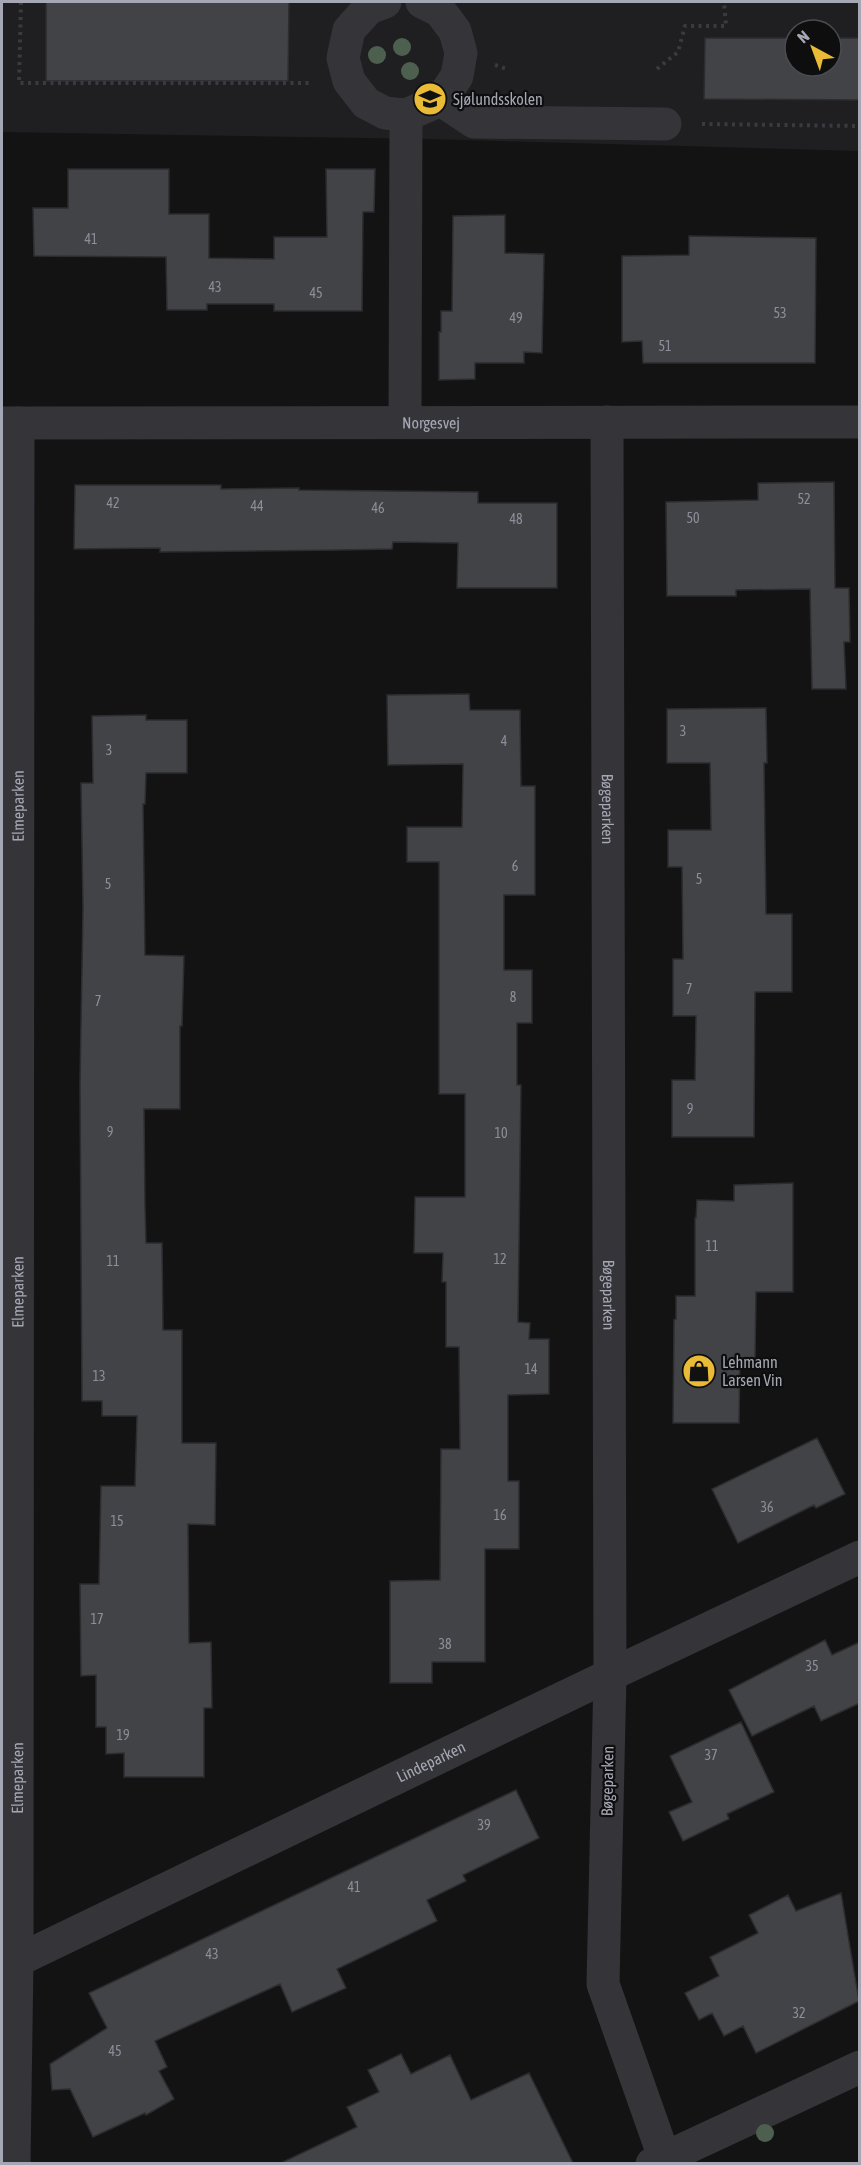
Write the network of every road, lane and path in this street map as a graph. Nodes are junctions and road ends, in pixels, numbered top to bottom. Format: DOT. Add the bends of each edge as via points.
graph roads {
  1 [pos="21,2"];
  2 [pos="385,2"];
  3 [pos="422,2"];
  4 [pos="724,2"];
  5 [pos="657,69"];
  6 [pos="347,76"];
  7 [pos="441,100"];
  8 [pos="406,115"];
  9 [pos="665,124"];
  10 [pos="860,126"];
  11 [pos="405,422"];
  12 [pos="607,422"];
  13 [pos="860,422"];
  14 [pos="10,423"];
  15 [pos="860,1557"];
  16 [pos="610,1675"];
  17 [pos="9,1965"];
  18 [pos="860,2067"];
  19 [pos="658,2160"];
  20 [pos="14,2163"];
  1 -- 6 [label="path" via="19,83 306,84"];
  2 -- 6 [label="street" via="369,8 349,30 344,58"];
  3 -- 7 [label="street" via="440,11 455,31 461,53 457,76"];
  4 -- 5 [label="path" via="726,26 685,26 678,52"];
  6 -- 8 [label="street" via="366,103 385,113"];
  7 -- 8 [label="street"];
  7 -- 9 [label="street" via="474,122"];
  8 -- 11 [label="street"];
  9 -- 10 [label="path"];
  11 -- 12 [label="street, Norgesvej"];
  11 -- 14 [label="street, Norgesvej"];
  12 -- 13 [label="street, Norgesvej"];
  12 -- 16 [label="street, Bøgeparken"];
  14 -- 17 [label="street, Elmeparken"];
  15 -- 16 [label="street, Lindeparken"];
  16 -- 17 [label="street, Lindeparken"];
  16 -- 19 [label="street, Bøgeparken" via="603,1984"];
  17 -- 20 [label="street, Elmeparken"];
  18 -- 19 [label="street, Bøgeparken"];
}
